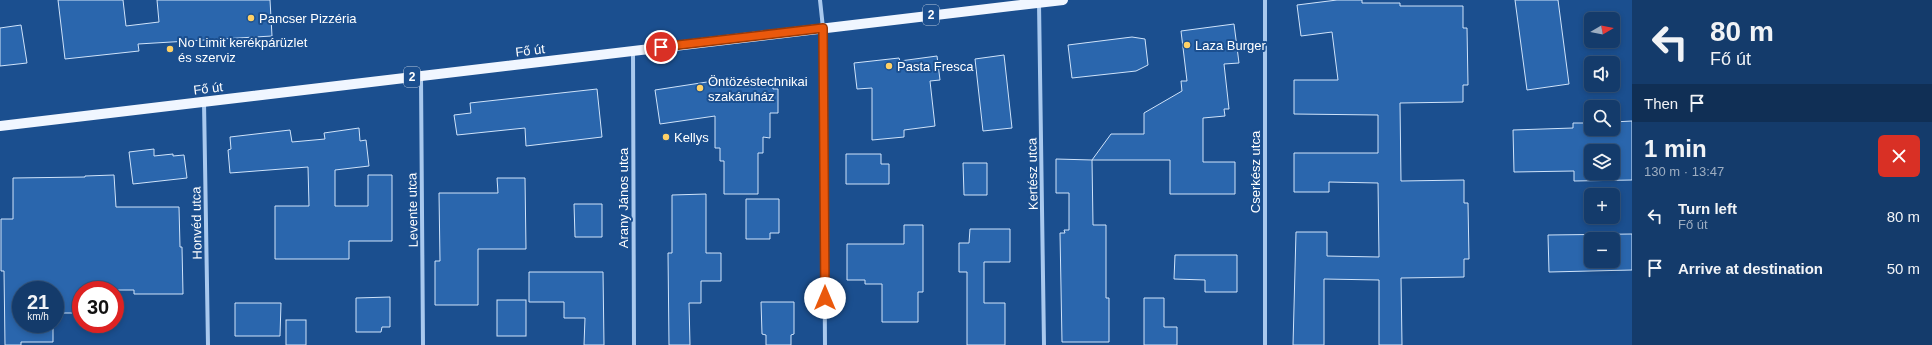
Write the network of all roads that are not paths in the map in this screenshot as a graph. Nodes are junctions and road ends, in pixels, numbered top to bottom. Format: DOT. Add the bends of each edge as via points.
graph roads {
  1 [pos="820,0"];
  2 [pos="1063,0"];
  3 [pos="1265,0"];
  4 [pos="1039,3"];
  5 [pos="823,28"];
  6 [pos="633,51"];
  7 [pos="421,76"];
  8 [pos="204,101"];
  9 [pos="0,126"];
  10 [pos="208,345"];
  11 [pos="423,345"];
  12 [pos="634,345"];
  13 [pos="825,345"];
  14 [pos="1044,345"];
  15 [pos="1265,345"];
  1 -- 5 [label="street"];
  2 -- 4 [label="main road, Fő út / 2"];
  3 -- 15 [label="street, Cserkész utca"];
  4 -- 5 [label="main road, Fő út / 2"];
  4 -- 14 [label="street, Kertész utca"];
  5 -- 6 [label="main road, Fő út / 2"];
  5 -- 13 [label="street"];
  6 -- 7 [label="main road, Fő út / 2"];
  6 -- 12 [label="street, Arany János utca"];
  7 -- 8 [label="main road, Fő út / 2"];
  7 -- 11 [label="street, Levente utca"];
  8 -- 9 [label="main road, Fő út / 2"];
  8 -- 10 [label="street, Honvéd utca"];
}
